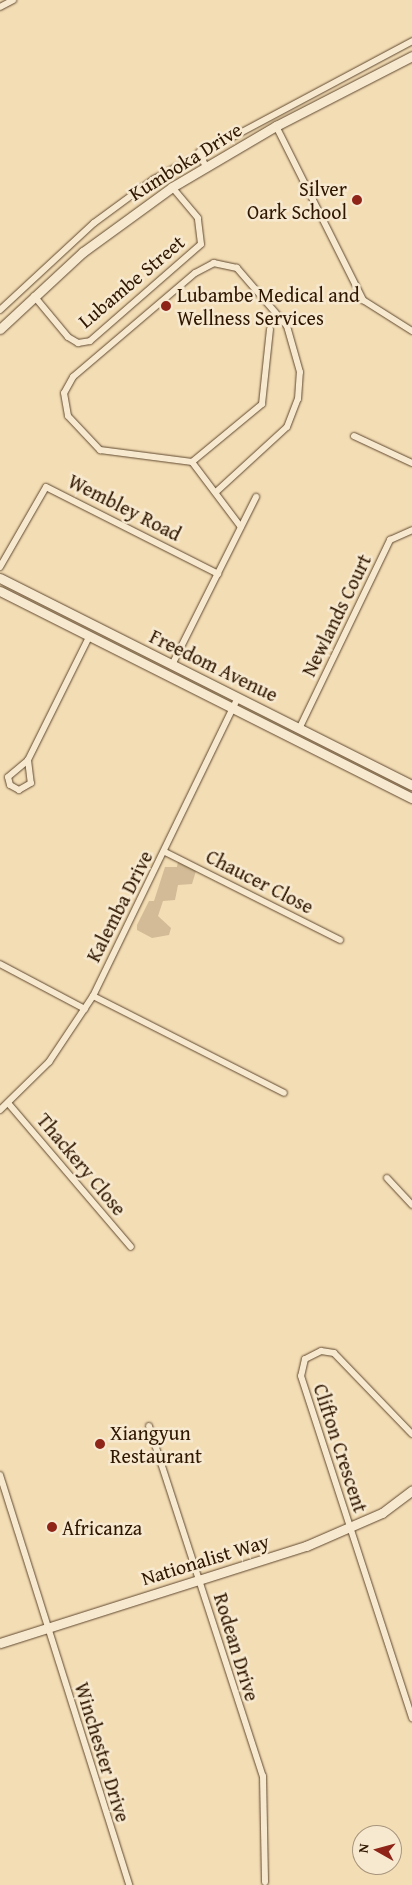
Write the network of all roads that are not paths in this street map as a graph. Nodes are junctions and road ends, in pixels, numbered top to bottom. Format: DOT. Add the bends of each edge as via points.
graph roads {
  1 [pos="13,0"];
  2 [pos="0,7"];
  3 [pos="412,41"];
  4 [pos="412,56"];
  5 [pos="276,126"];
  6 [pos="200,152"];
  7 [pos="205,165"];
  8 [pos="172,187"];
  9 [pos="34,296"];
  10 [pos="0,310"];
  11 [pos="10,320"];
  12 [pos="0,329"];
  13 [pos="270,329"];
  14 [pos="412,331"];
  15 [pos="354,436"];
  16 [pos="192,462"];
  17 [pos="412,463"];
  18 [pos="216,492"];
  19 [pos="256,497"];
  20 [pos="241,527"];
  21 [pos="412,530"];
  22 [pos="0,567"];
  23 [pos="218,574"];
  24 [pos="0,578"];
  25 [pos="0,591"];
  26 [pos="12,597"];
  27 [pos="57,606"];
  28 [pos="90,637"];
  29 [pos="172,665"];
  30 [pos="238,697"];
  31 [pos="233,708"];
  32 [pos="300,727"];
  33 [pos="28,760"];
  34 [pos="412,785"];
  35 [pos="412,798"];
  36 [pos="165,852"];
  37 [pos="340,940"];
  38 [pos="0,964"];
  39 [pos="92,996"];
  40 [pos="85,1009"];
  41 [pos="284,1093"];
  42 [pos="8,1103"];
  43 [pos="0,1110"];
  44 [pos="387,1178"];
  45 [pos="412,1205"];
  46 [pos="131,1247"];
  47 [pos="149,1426"];
  48 [pos="412,1434"];
  49 [pos="0,1476"];
  50 [pos="412,1490"];
  51 [pos="350,1529"];
  52 [pos="199,1580"];
  53 [pos="48,1629"];
  54 [pos="0,1643"];
  55 [pos="412,1718"];
  56 [pos="265,1882"];
  57 [pos="128,1885"];
  1 -- 2 [label="street"];
  3 -- 6 [label="street"];
  4 -- 5 [label="main road, Kumboka Drive"];
  5 -- 7 [label="main road, Kumboka Drive"];
  5 -- 14 [label="street" via="363,300"];
  6 -- 7 [label="street"];
  6 -- 10 [label="street" via="94,223"];
  7 -- 8 [label="main road, Kumboka Drive"];
  8 -- 9 [label="main road, Kumboka Drive" via="83,252"];
  8 -- 9 [label="street, Lubambe Street" via="198,218 201,244 90,341 73,341"];
  9 -- 11 [label="main road, Kumboka Drive"];
  10 -- 11 [label="street"];
  11 -- 12 [label="main road, Kumboka Drive"];
  13 -- 16 [label="street" via="262,404"];
  15 -- 17 [label="street"];
  16 -- 18 [label="street"];
  16 -- 18 [label="street" via="100,450 68,416 64,393 73,377 195,273 221,263 237,268 287,326 300,372 298,399 287,427"];
  18 -- 20 [label="street"];
  19 -- 20 [label="street"];
  20 -- 23 [label="street"];
  21 -- 32 [label="street, Newlands Court" via="390,540"];
  22 -- 23 [label="street, Wembley Road" via="46,487"];
  23 -- 29 [label="street"];
  24 -- 27 [label="main road, Freedom Avenue"];
  25 -- 26 [label="main road, Freedom Avenue"];
  26 -- 27 [label="main road"];
  26 -- 28 [label="main road, Freedom Avenue"];
  27 -- 29 [label="main road, Freedom Avenue"];
  28 -- 31 [label="main road, Freedom Avenue"];
  28 -- 33 [label="street"];
  29 -- 30 [label="main road, Freedom Avenue"];
  30 -- 31 [label="street, Kalemba Drive"];
  30 -- 32 [label="main road, Freedom Avenue"];
  31 -- 35 [label="main road, Freedom Avenue"];
  31 -- 36 [label="street, Kalemba Drive"];
  32 -- 34 [label="main road, Freedom Avenue"];
  33 -- 33 [label="street" via="8,777 10,785 19,790 31,784"];
  36 -- 37 [label="street, Chaucer Close"];
  36 -- 39 [label="street, Kalemba Drive"];
  38 -- 40 [label="street"];
  39 -- 40 [label="street, Kalemba Drive"];
  39 -- 41 [label="street"];
  40 -- 42 [label="street, Kalemba Drive" via="49,1062"];
  42 -- 43 [label="street, Kalemba Drive"];
  42 -- 46 [label="street, Thackery Close"];
  44 -- 45 [label="street"];
  47 -- 52 [label="street, Rodean Drive"];
  48 -- 51 [label="street, Clifton Crescent" via="334,1353 315,1352 305,1359 301,1376"];
  49 -- 53 [label="street, Winchester Drive"];
  50 -- 51 [label="main road, Nationalist Way"];
  51 -- 52 [label="main road, Nationalist Way"];
  51 -- 55 [label="street, Clifton Crescent"];
  52 -- 53 [label="main road, Nationalist Way"];
  52 -- 56 [label="street, Rodean Drive" via="263,1776"];
  53 -- 54 [label="main road, Nationalist Way"];
  53 -- 57 [label="street, Winchester Drive"];
}
